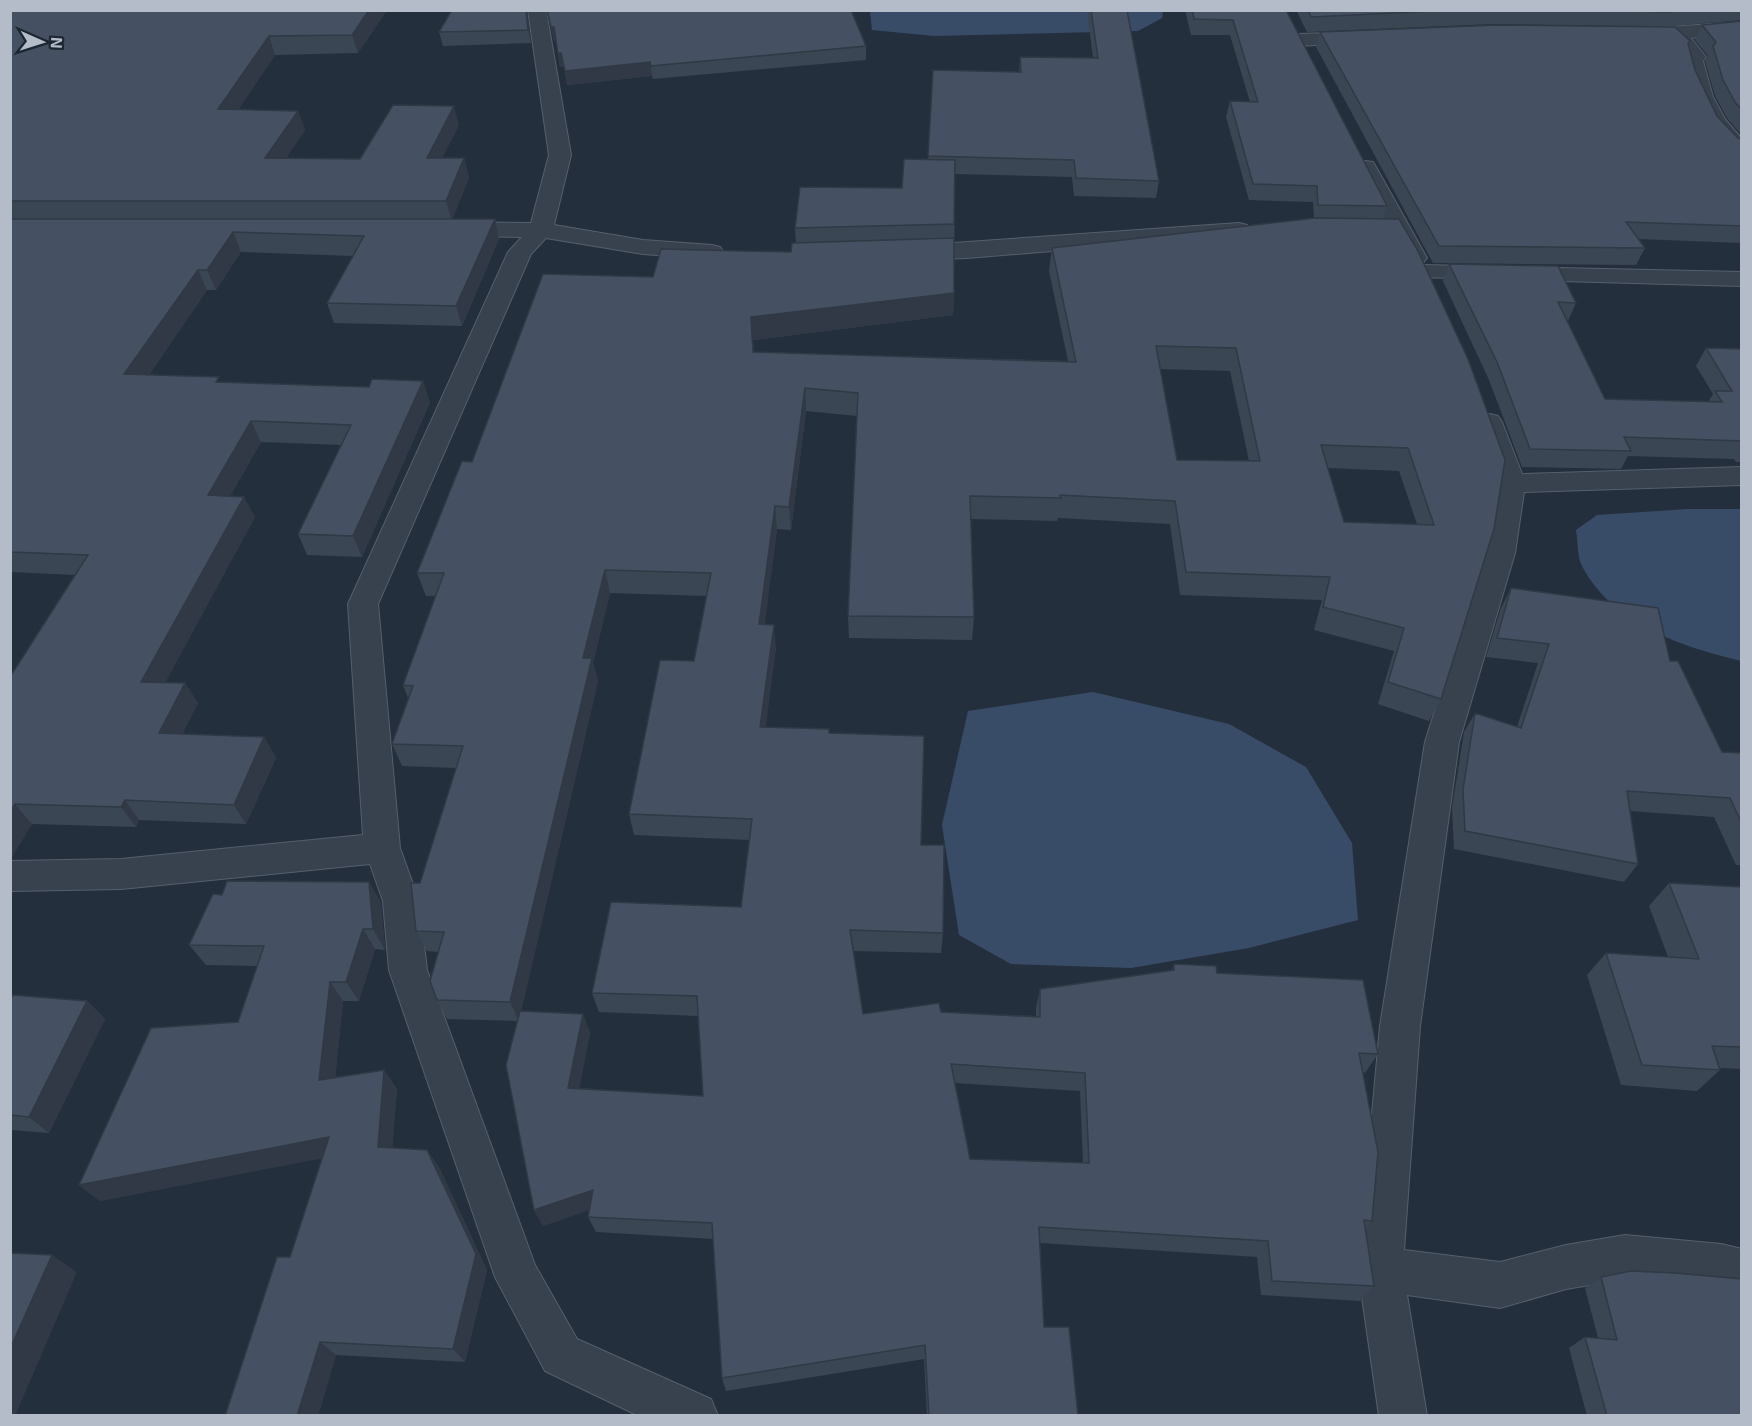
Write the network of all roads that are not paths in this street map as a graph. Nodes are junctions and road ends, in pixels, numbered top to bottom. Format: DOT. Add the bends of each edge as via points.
graph roads {
  1 [pos="537,10"];
  2 [pos="1284,11"];
  3 [pos="1742,27"];
  4 [pos="1616,34"];
  5 [pos="1672,34"];
  6 [pos="1377,38"];
  7 [pos="1298,40"];
  8 [pos="1314,71"];
  9 [pos="1351,141"];
  10 [pos="1742,151"];
  11 [pos="435,229"];
  12 [pos="541,230"];
  13 [pos="1263,231"];
  14 [pos="732,254"];
  15 [pos="884,254"];
  16 [pos="1424,272"];
  17 [pos="1742,279"];
  18 [pos="1438,301"];
  19 [pos="1478,391"];
  20 [pos="1742,476"];
  21 [pos="1511,483"];
  22 [pos="382,848"];
  23 [pos="10,876"];
  24 [pos="1380,1269"];
  25 [pos="1742,1272"];
  26 [pos="694,1416"];
  27 [pos="1403,1416"];
  1 -- 12 [label="street" via="560,155"];
  2 -- 7 [label="street"];
  3 -- 5 [label="street"];
  4 -- 5 [label="street"];
  5 -- 10 [label="street" via="1692,49 1702,96"];
  6 -- 7 [label="street"];
  7 -- 8 [label="street"];
  9 -- 16 [label="street" via="1388,232"];
  11 -- 12 [label="street"];
  12 -- 14 [label="street" via="643,247"];
  12 -- 22 [label="street" via="520,252 363,604"];
  13 -- 15 [label="street" via="1217,230"];
  16 -- 17 [label="street"];
  16 -- 18 [label="street"];
  19 -- 21 [label="street"];
  20 -- 21 [label="street"];
  21 -- 24 [label="street" via="1500,553 1442,742 1400,1026"];
  22 -- 23 [label="street" via="121,874"];
  22 -- 26 [label="street" via="400,901 408,970 517,1277 561,1355"];
  24 -- 25 [label="street" via="1500,1286 1566,1267 1625,1257 1721,1266"];
  24 -- 27 [label="street"];
}
